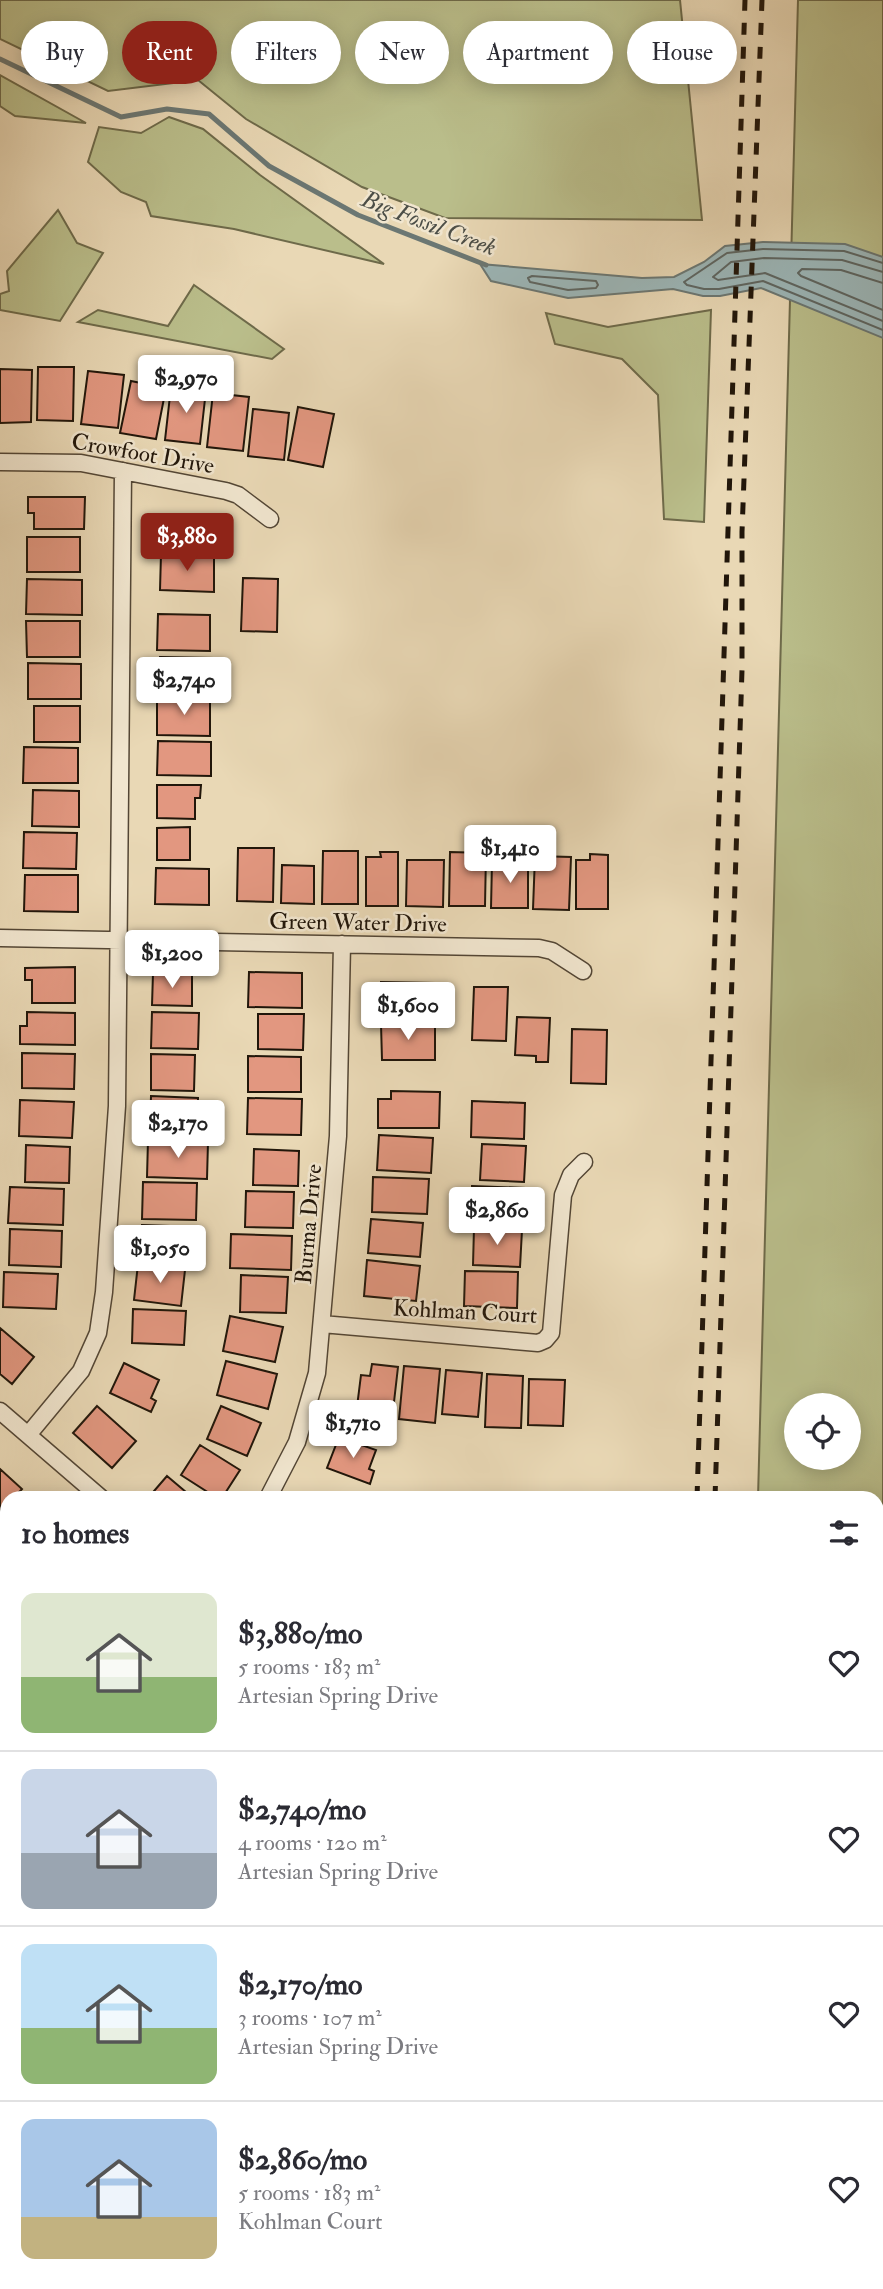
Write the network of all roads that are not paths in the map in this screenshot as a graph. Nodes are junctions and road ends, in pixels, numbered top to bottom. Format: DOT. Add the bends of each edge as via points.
graph roads {
  1 [pos="0,462"];
  2 [pos="122,471"];
  3 [pos="270,519"];
  4 [pos="0,938"];
  5 [pos="118,942"];
  6 [pos="342,944"];
  7 [pos="583,971"];
  8 [pos="584,1162"];
  9 [pos="322,1324"];
  10 [pos="0,1411"];
  11 [pos="29,1435"];
  12 [pos="93,1491"];
  13 [pos="272,1491"];
  1 -- 2 [label="street, Crowfoot Drive" via="66,462"];
  2 -- 3 [label="street, Crowfoot Drive" via="226,491"];
  2 -- 5 [label="street"];
  4 -- 5 [label="street, Green Water Drive"];
  5 -- 6 [label="street, Green Water Drive"];
  5 -- 11 [label="street" via="116,1140 102,1315 81,1371"];
  6 -- 7 [label="street, Green Water Drive" via="539,948"];
  6 -- 9 [label="street, Burma Drive" via="340,1103"];
  8 -- 9 [label="street, Kohlman Court" via="571,1175 563,1195 551,1333 545,1340"];
  9 -- 13 [label="street, Burma Drive" via="308,1409"];
  10 -- 11 [label="street"];
  11 -- 12 [label="street"];
}
